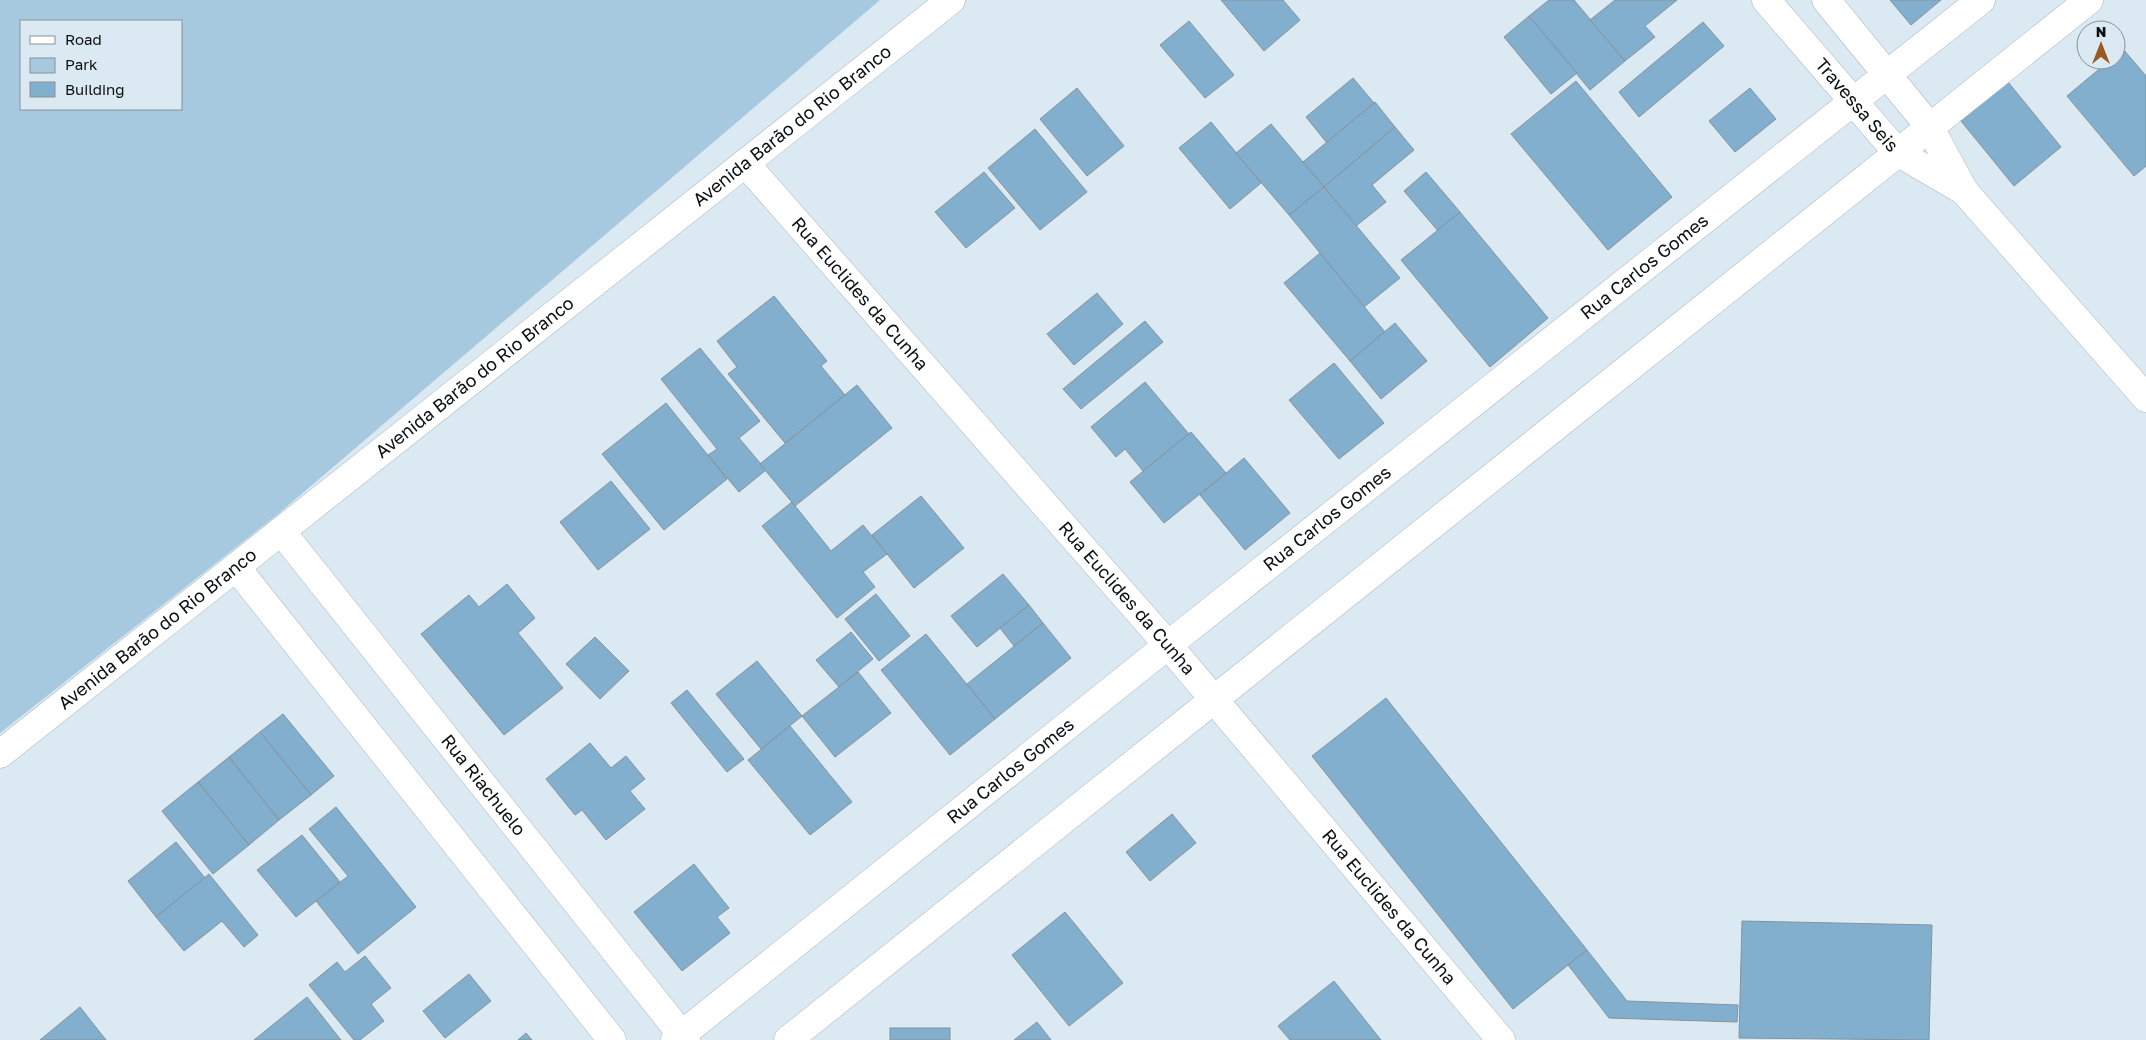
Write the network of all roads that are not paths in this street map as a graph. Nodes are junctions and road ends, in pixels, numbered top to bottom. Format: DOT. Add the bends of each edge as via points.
graph roads {
  1 [pos="951,0"];
  2 [pos="1766,0"];
  3 [pos="1826,0"];
  4 [pos="1981,0"];
  5 [pos="2089,0"];
  6 [pos="1888,75"];
  7 [pos="1852,101"];
  8 [pos="1929,126"];
  9 [pos="1897,152"];
  10 [pos="745,163"];
  11 [pos="1964,190"];
  12 [pos="2146,398"];
  13 [pos="281,531"];
  14 [pos="236,567"];
  15 [pos="1168,645"];
  16 [pos="1214,700"];
  17 [pos="0,754"];
  18 [pos="681,1038"];
  19 [pos="612,1040"];
  20 [pos="788,1040"];
  21 [pos="1501,1040"];
  1 -- 10 [label="street, Avenida Barão do Rio Branco"];
  2 -- 7 [label="street, Travessa Seis"];
  3 -- 6 [label="street, Travessa Seis"];
  4 -- 6 [label="street, Rua Carlos Gomes"];
  5 -- 8 [label="street"];
  6 -- 7 [label="street, Rua Carlos Gomes"];
  6 -- 8 [label="street, Travessa Seis"];
  7 -- 9 [label="street, Travessa Seis"];
  7 -- 15 [label="street, Rua Carlos Gomes"];
  8 -- 9 [label="street"];
  8 -- 11 [label="street, Travessa Seis"];
  9 -- 11 [label="street, Travessa Seis"];
  9 -- 16 [label="street"];
  10 -- 13 [label="street, Avenida Barão do Rio Branco"];
  10 -- 15 [label="street, Rua Euclides da Cunha"];
  11 -- 12 [label="street, Travessa Seis"];
  13 -- 14 [label="street, Avenida Barão do Rio Branco"];
  13 -- 18 [label="street, Rua Riachuelo"];
  14 -- 17 [label="street, Avenida Barão do Rio Branco"];
  14 -- 19 [label="street"];
  15 -- 16 [label="street, Rua Euclides da Cunha"];
  15 -- 18 [label="street, Rua Carlos Gomes"];
  16 -- 20 [label="street"];
  16 -- 21 [label="street, Rua Euclides da Cunha"];
}
